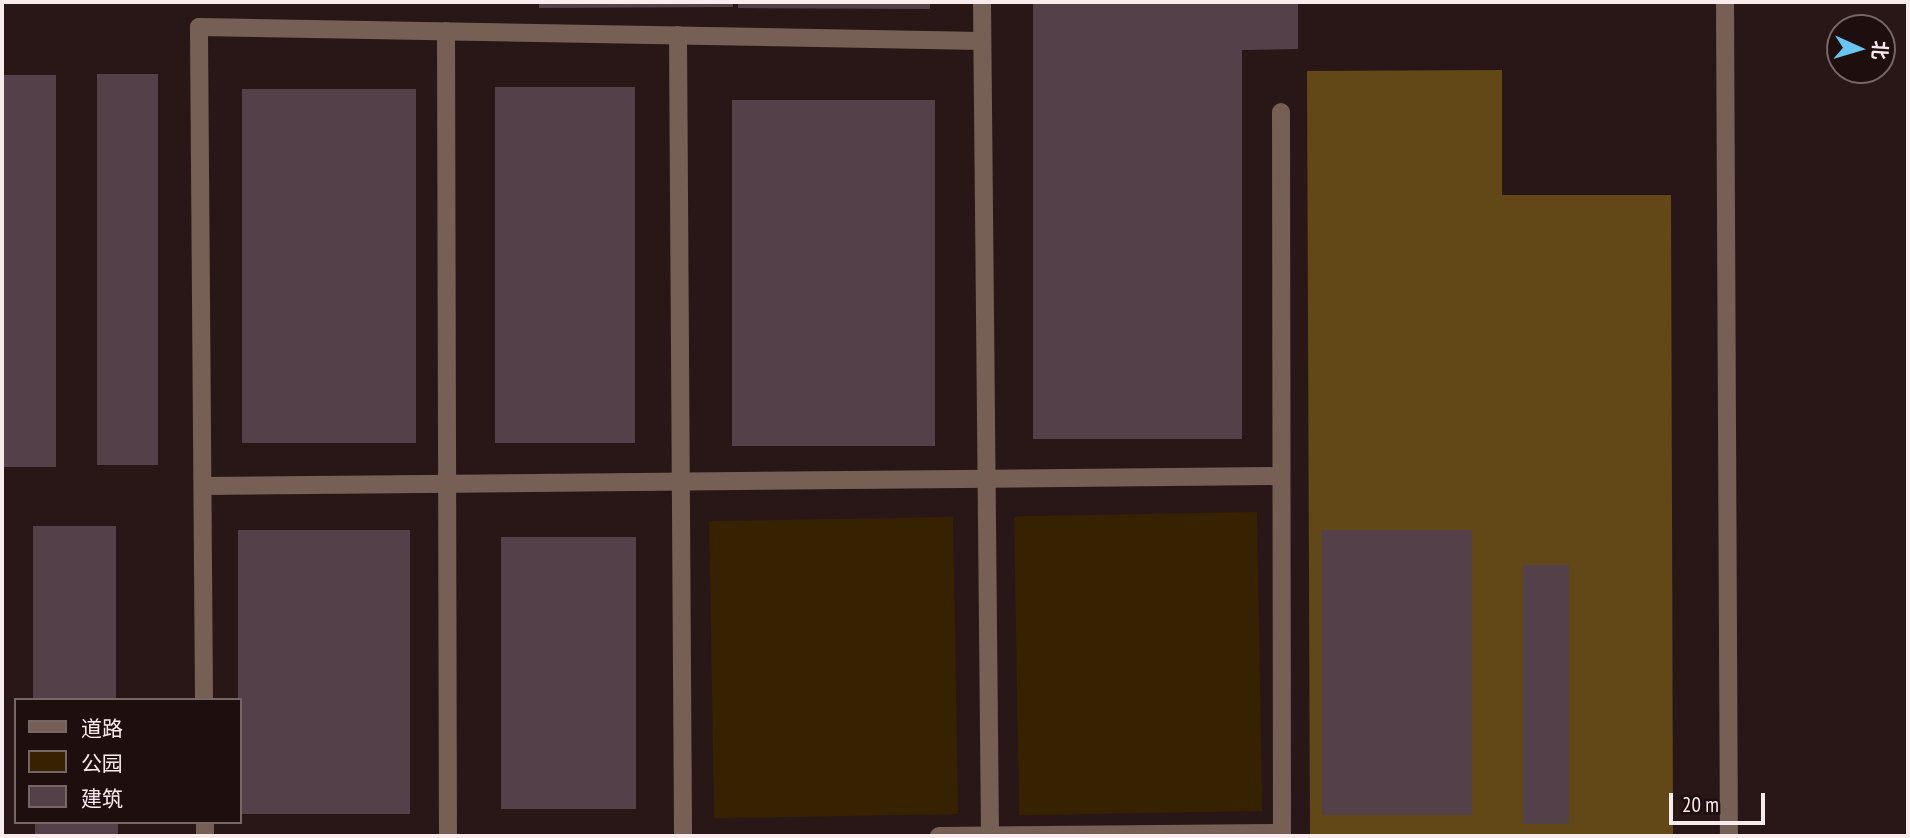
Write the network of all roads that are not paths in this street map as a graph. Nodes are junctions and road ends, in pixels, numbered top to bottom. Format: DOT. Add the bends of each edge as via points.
graph roads {
  1 [pos="982,2"];
  2 [pos="1724,2"];
  3 [pos="446,31"];
  4 [pos="678,35"];
  5 [pos="982,41"];
  6 [pos="1281,112"];
  7 [pos="1280,476"];
  8 [pos="987,479"];
  9 [pos="681,481"];
  10 [pos="447,484"];
  11 [pos="203,485"];
  12 [pos="204,698"];
  13 [pos="448,836"];
  14 [pos="683,836"];
  15 [pos="939,836"];
  16 [pos="990,836"];
  17 [pos="1729,836"];
  1 -- 5 [label="street"];
  2 -- 17 [label="street"];
  3 -- 4 [label="street"];
  3 -- 10 [label="street"];
  3 -- 11 [label="street" via="199,27"];
  4 -- 5 [label="street"];
  4 -- 9 [label="street"];
  5 -- 8 [label="street"];
  6 -- 7 [label="street"];
  7 -- 8 [label="street"];
  7 -- 16 [label="street" via="1282,833"];
  8 -- 9 [label="street"];
  8 -- 16 [label="street"];
  9 -- 10 [label="street"];
  9 -- 14 [label="street"];
  10 -- 11 [label="street"];
  10 -- 13 [label="street"];
  11 -- 12 [label="street"];
  15 -- 16 [label="street"];
}
